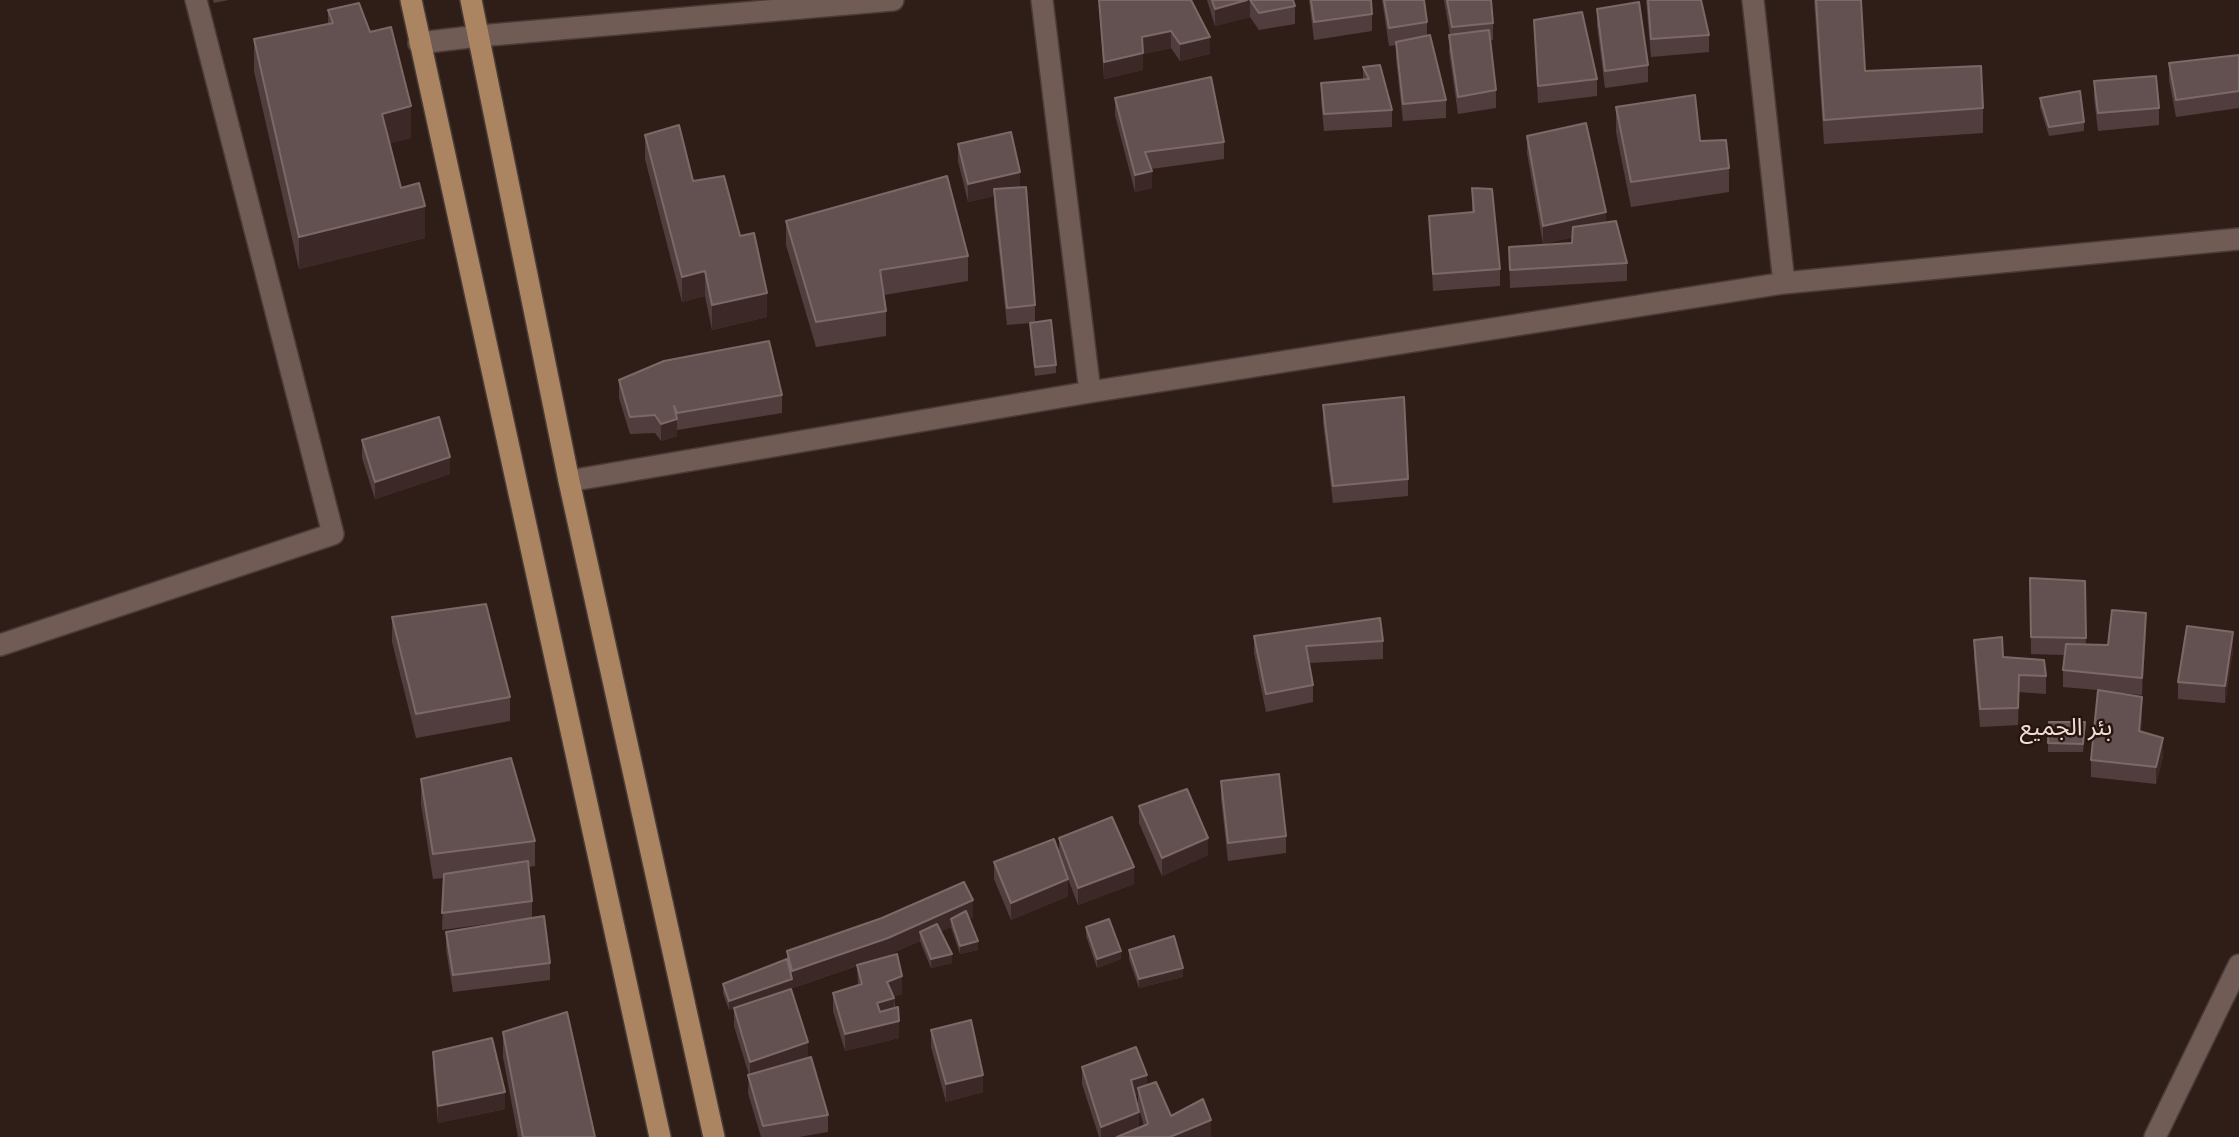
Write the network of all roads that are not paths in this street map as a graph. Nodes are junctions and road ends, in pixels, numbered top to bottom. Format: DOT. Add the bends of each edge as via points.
graph roads {
  1 [pos="196,0"];
  2 [pos="411,0"];
  3 [pos="471,0"];
  4 [pos="894,0"];
  5 [pos="1042,0"];
  6 [pos="1754,0"];
  7 [pos="479,36"];
  8 [pos="419,43"];
  9 [pos="2239,239"];
  10 [pos="1784,283"];
  11 [pos="1090,392"];
  12 [pos="569,481"];
  13 [pos="0,645"];
  14 [pos="2239,965"];
  15 [pos="660,1137"];
  16 [pos="714,1137"];
  17 [pos="2155,1137"];
  1 -- 13 [label="street" via="333,534"];
  2 -- 8 [label="main road"];
  3 -- 7 [label="main road"];
  4 -- 7 [label="street"];
  5 -- 11 [label="street"];
  6 -- 10 [label="street"];
  7 -- 8 [label="street"];
  7 -- 12 [label="main road"];
  8 -- 15 [label="main road"];
  9 -- 10 [label="street"];
  10 -- 11 [label="street"];
  11 -- 12 [label="street"];
  12 -- 16 [label="main road"];
  14 -- 17 [label="street"];
}
